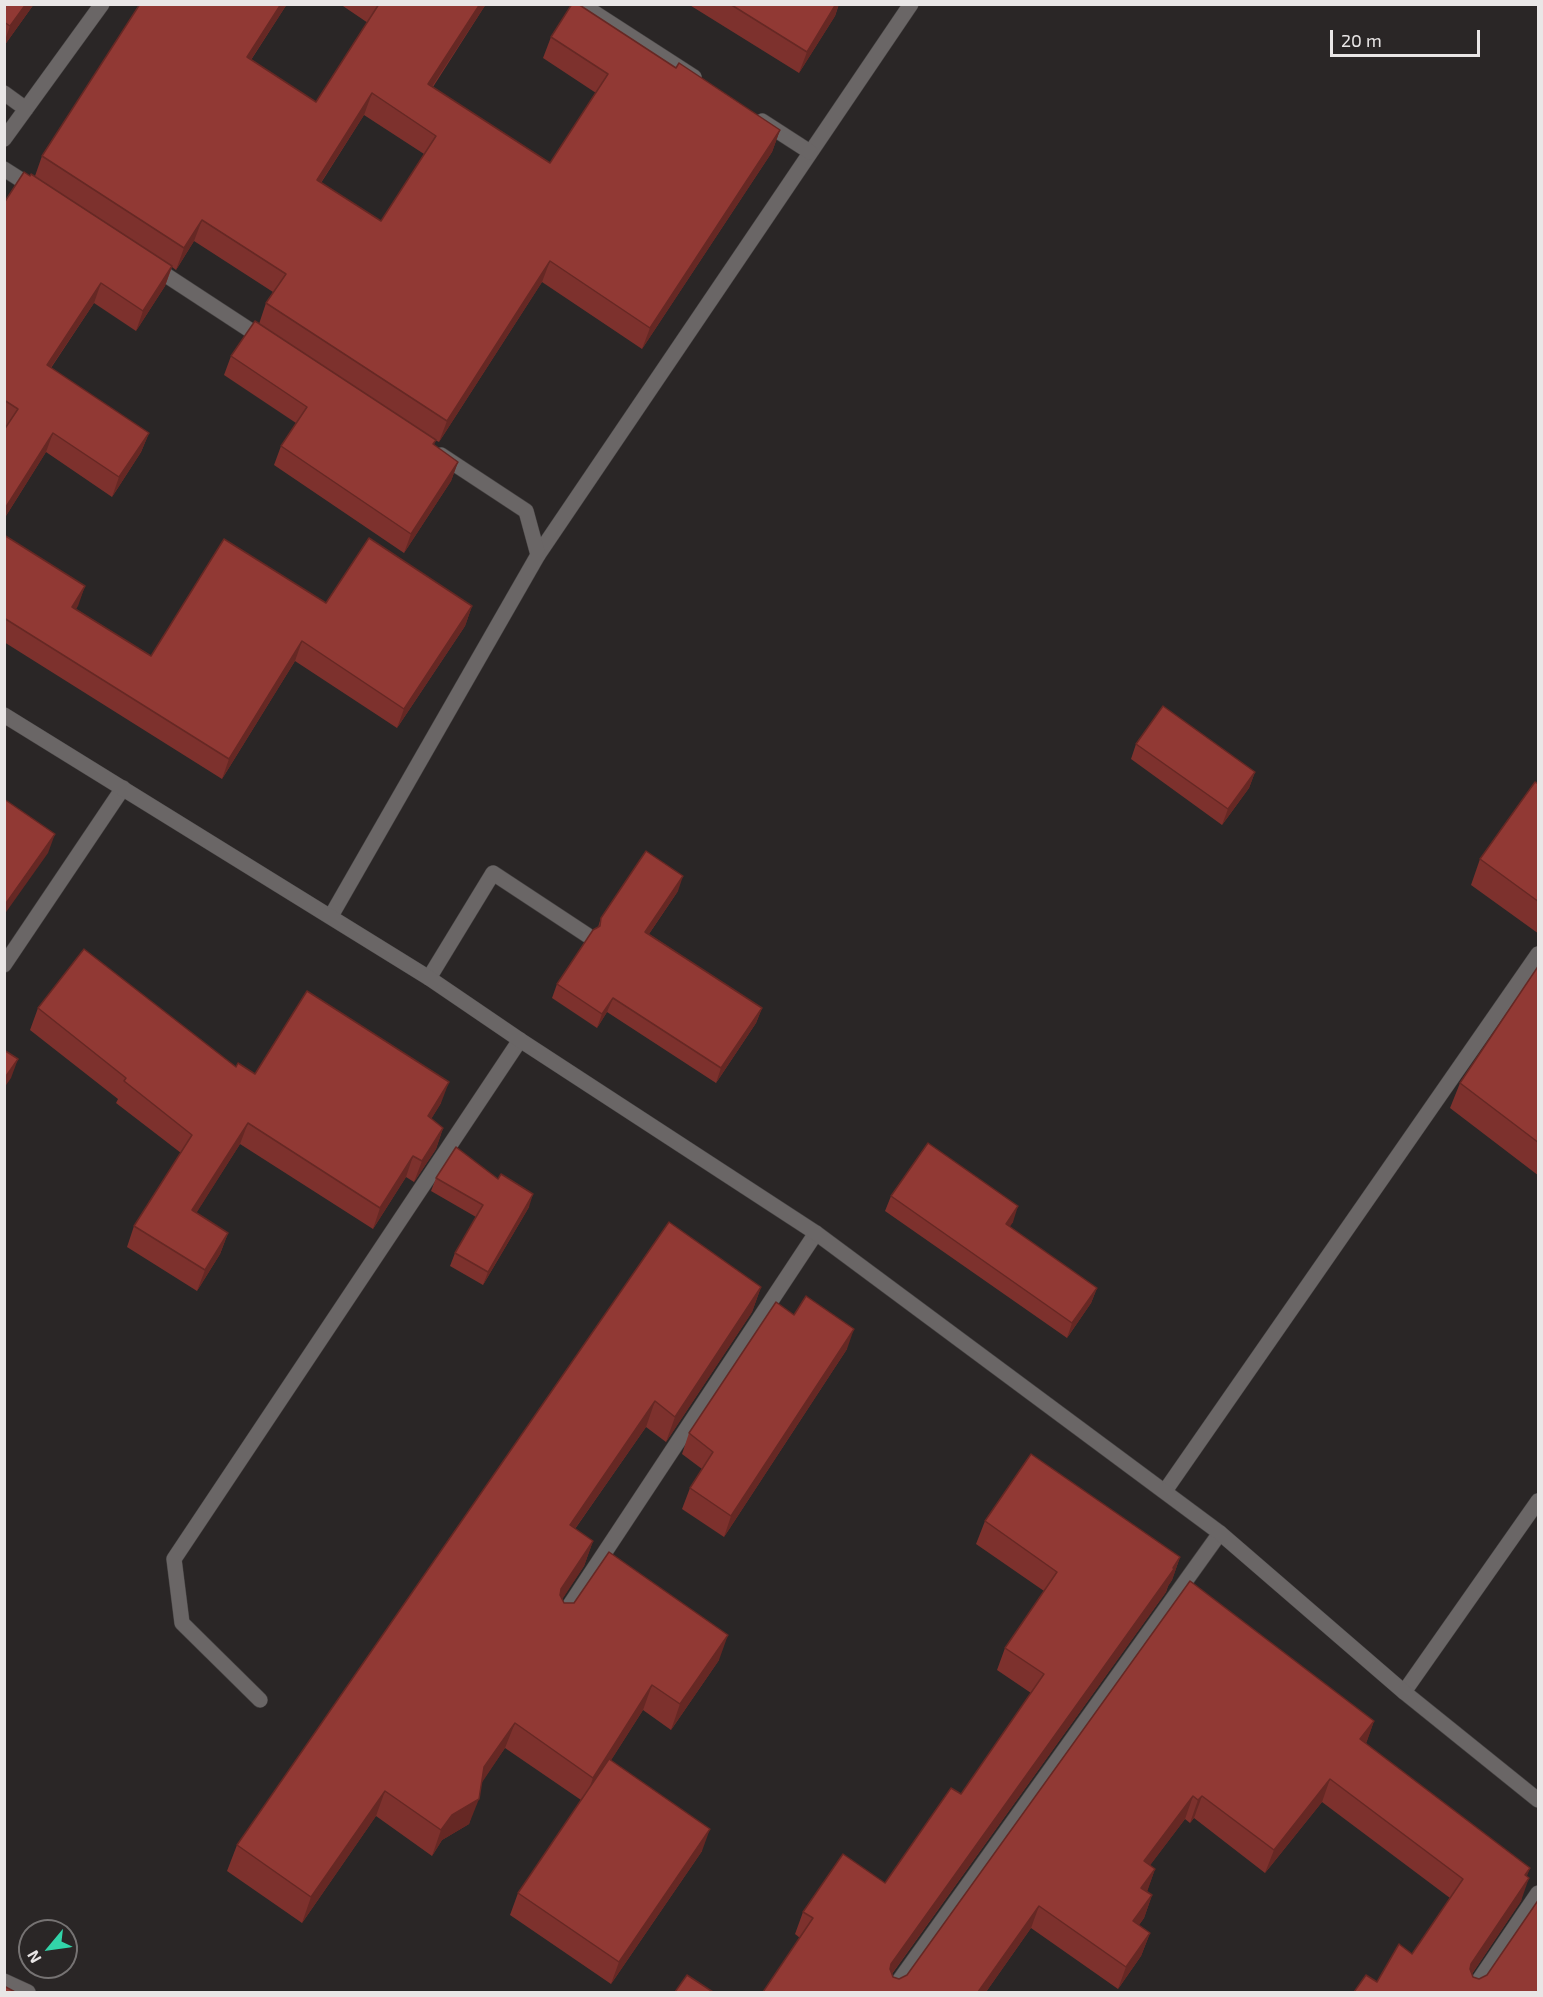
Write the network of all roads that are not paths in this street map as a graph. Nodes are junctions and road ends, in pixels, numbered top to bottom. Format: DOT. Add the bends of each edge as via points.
graph roads {
  1 [pos="102,4"];
  2 [pos="581,4"];
  3 [pos="911,4"];
  4 [pos="711,88"];
  5 [pos="4,93"];
  6 [pos="26,109"];
  7 [pos="750,113"];
  8 [pos="4,139"];
  9 [pos="810,152"];
  10 [pos="4,169"];
  11 [pos="45,196"];
  12 [pos="135,255"];
  13 [pos="276,347"];
  14 [pos="426,445"];
  15 [pos="538,555"];
  16 [pos="4,715"];
  17 [pos="123,788"];
  18 [pos="331,916"];
  19 [pos="587,934"];
  20 [pos="1539,954"];
  21 [pos="4,965"];
  22 [pos="429,978"];
  23 [pos="520,1040"];
  24 [pos="816,1233"];
  25 [pos="1165,1491"];
  26 [pos="1539,1501"];
  27 [pos="1220,1533"];
  28 [pos="560,1620"];
  29 [pos="1404,1692"];
  30 [pos="260,1700"];
  31 [pos="1539,1800"];
  32 [pos="1539,1893"];
  33 [pos="4,1981"];
  34 [pos="28,1992"];
  35 [pos="891,1992"];
  36 [pos="1471,1992"];
  1 -- 6 [label="street"];
  2 -- 4 [label="street"];
  3 -- 9 [label="street"];
  5 -- 6 [label="street"];
  6 -- 8 [label="street"];
  7 -- 9 [label="street"];
  9 -- 15 [label="street"];
  10 -- 11 [label="street"];
  12 -- 13 [label="street"];
  14 -- 15 [label="street" via="526,511"];
  15 -- 18 [label="street"];
  16 -- 17 [label="street"];
  17 -- 18 [label="street"];
  17 -- 21 [label="street"];
  18 -- 22 [label="street"];
  19 -- 22 [label="street" via="494,873"];
  20 -- 25 [label="street"];
  22 -- 23 [label="street"];
  23 -- 24 [label="street"];
  23 -- 30 [label="street" via="174,1559 182,1623"];
  24 -- 25 [label="street"];
  24 -- 28 [label="street"];
  25 -- 27 [label="street"];
  26 -- 29 [label="street"];
  27 -- 29 [label="street"];
  27 -- 35 [label="street"];
  29 -- 31 [label="street"];
  32 -- 36 [label="street"];
  33 -- 34 [label="street"];
}
